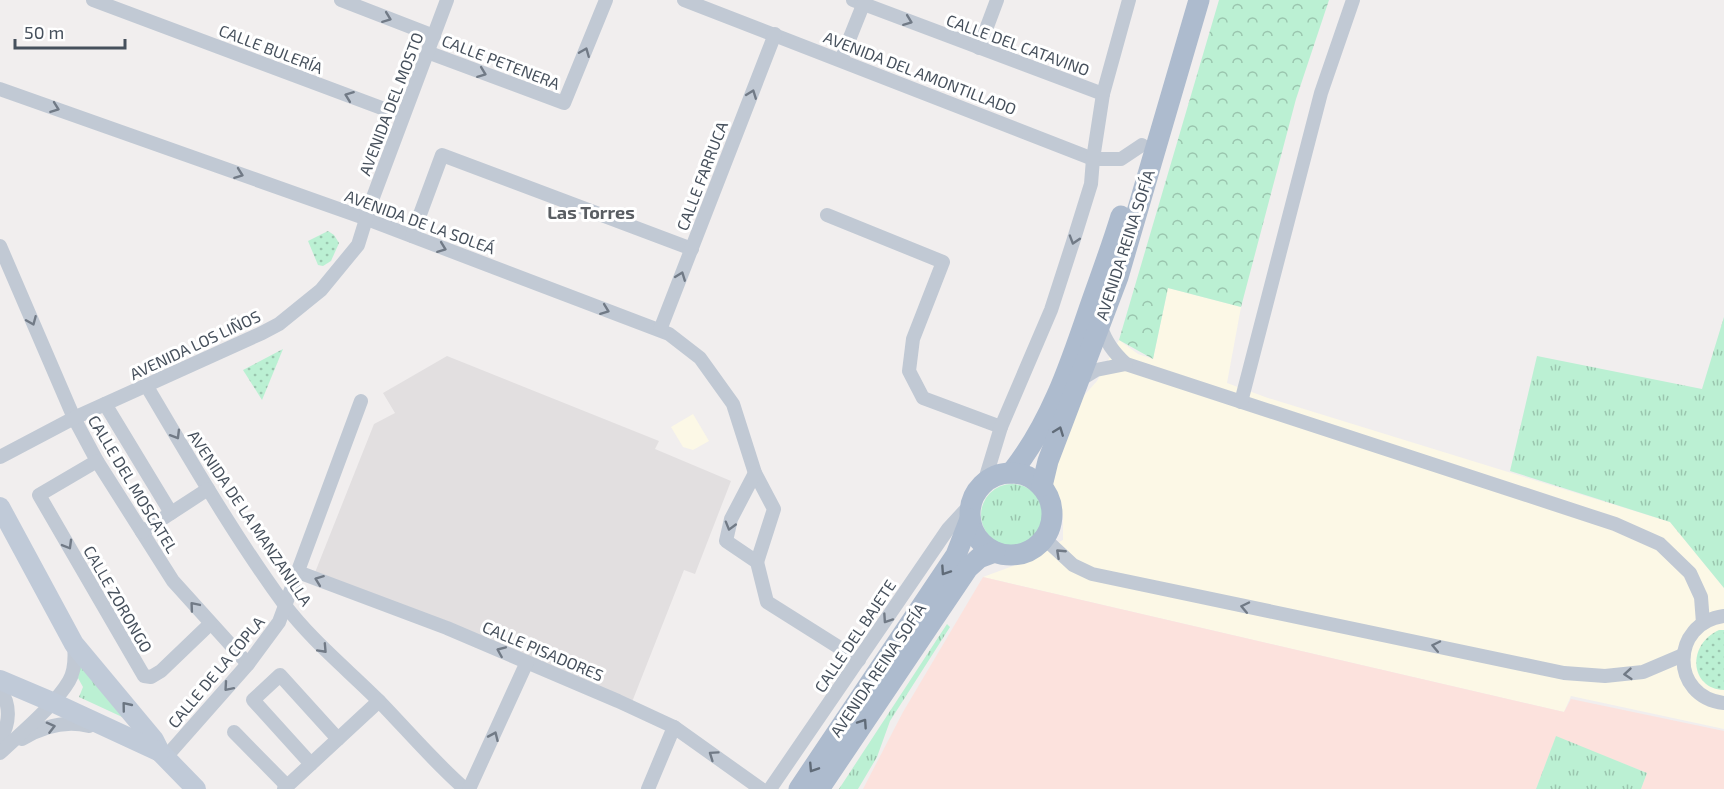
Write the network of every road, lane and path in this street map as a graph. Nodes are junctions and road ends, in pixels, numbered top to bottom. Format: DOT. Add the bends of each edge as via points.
graph roads {
  1 [pos="93,0"];
  2 [pos="341,0"];
  3 [pos="447,0"];
  4 [pos="606,0"];
  5 [pos="684,0"];
  6 [pos="997,0"];
  7 [pos="1129,0"];
  8 [pos="1184,0"];
  9 [pos="1199,0"];
  10 [pos="1353,0"];
  11 [pos="860,1"];
  12 [pos="775,34"];
  13 [pos="434,36"];
  14 [pos="979,48"];
  15 [pos="427,52"];
  16 [pos="841,60"];
  17 [pos="0,88"];
  18 [pos="1103,94"];
  19 [pos="403,116"];
  20 [pos="1142,145"];
  21 [pos="1092,159"];
  22 [pos="827,216"];
  23 [pos="367,219"];
  24 [pos="412,236"];
  25 [pos="0,246"];
  26 [pos="692,249"];
  27 [pos="5,269"];
  28 [pos="1100,325"];
  29 [pos="660,330"];
  30 [pos="1126,364"];
  31 [pos="1078,381"];
  32 [pos="146,385"];
  33 [pos="361,401"];
  34 [pos="1241,402"];
  35 [pos="105,404"];
  36 [pos="74,418"];
  37 [pos="1001,427"];
  38 [pos="0,457"];
  39 [pos="97,461"];
  40 [pos="1011,472"];
  41 [pos="755,473"];
  42 [pos="984,483"];
  43 [pos="1042,486"];
  44 [pos="207,489"];
  45 [pos="0,507"];
  46 [pos="970,511"];
  47 [pos="171,513"];
  48 [pos="142,532"];
  49 [pos="1044,537"];
  50 [pos="995,552"];
  51 [pos="757,562"];
  52 [pos="298,572"];
  53 [pos="285,605"];
  54 [pos="1724,616"];
  55 [pos="1703,623"];
  56 [pos="210,624"];
  57 [pos="74,644"];
  58 [pos="1683,655"];
  59 [pos="859,660"];
  60 [pos="527,662"];
  61 [pos="248,664"];
  62 [pos="0,680"];
  63 [pos="0,689"];
  64 [pos="379,701"];
  65 [pos="52,702"];
  66 [pos="1724,703"];
  67 [pos="674,727"];
  68 [pos="234,732"];
  69 [pos="122,734"];
  70 [pos="338,739"];
  71 [pos="0,740"];
  72 [pos="0,753"];
  73 [pos="163,755"];
  74 [pos="311,764"];
  75 [pos="285,788"];
  76 [pos="196,789"];
  77 [pos="467,789"];
  78 [pos="648,789"];
  79 [pos="761,789"];
  80 [pos="770,789"];
  81 [pos="799,789"];
  82 [pos="819,789"];
  19 -- 1 [label="street, CALLE BULERÍA, one-way"];
  2 -- 13 [label="street, one-way"];
  3 -- 13 [label="street, AVENIDA DEL MOSTO"];
  15 -- 4 [label="street, CALLE PETENERA, one-way" via="564,103"];
  5 -- 12 [label="street, AVENIDA DEL AMONTILLADO"];
  6 -- 14 [label="street"];
  7 -- 18 [label="street"];
  8 -- 20 [label="main road, AVENIDA REINA SOFÍA"];
  9 -- 28 [label="main road, AVENIDA REINA SOFÍA" via="1118,277"];
  10 -- 34 [label="street" via="1321,93"];
  11 -- 14 [label="street, CALLE DEL CATAVINO, one-way"];
  11 -- 16 [label="street"];
  12 -- 16 [label="street, AVENIDA DEL AMONTILLADO"];
  26 -- 12 [label="street, CALLE FARRUCA, one-way"];
  13 -- 15 [label="street, AVENIDA DEL MOSTO"];
  14 -- 18 [label="street, CALLE DEL CATAVINO"];
  15 -- 19 [label="street, AVENIDA DEL MOSTO"];
  16 -- 21 [label="street, AVENIDA DEL AMONTILLADO"];
  17 -- 23 [label="street, AVENIDA DE LA SOLEÁ, one-way"];
  18 -- 21 [label="street"];
  19 -- 23 [label="street, AVENIDA DEL MOSTO"];
  20 -- 21 [label="street, AVENIDA DEL AMONTILLADO" via="1121,159"];
  20 -- 40 [label="main road, AVENIDA REINA SOFÍA" via="1071,360 1042,427"];
  21 -- 37 [label="street, one-way" via="1091,184 1054,299"];
  22 -- 37 [label="street" via="944,262 913,339 909,371 923,398"];
  23 -- 24 [label="street, AVENIDA DE LA SOLEÁ"];
  23 -- 32 [label="street, AVENIDA LOS LIÑOS" via="358,245 342,266 321,290 279,324"];
  24 -- 26 [label="street" via="442,154"];
  24 -- 29 [label="street, AVENIDA DE LA SOLEÁ, one-way"];
  25 -- 27 [label="street, CALLE DEL MOSCATEL"];
  29 -- 26 [label="street, CALLE FARRUCA, one-way"];
  27 -- 36 [label="street, CALLE DEL MOSCATEL, one-way"];
  28 -- 30 [label="street" via="1112,351"];
  28 -- 31 [label="main road, AVENIDA REINA SOFÍA"];
  29 -- 41 [label="street, AVENIDA DE LA SOLEÁ" via="700,358 733,404"];
  30 -- 31 [label="street" via="1096,370"];
  30 -- 34 [label="street"];
  43 -- 31 [label="main road, AVENIDA REINA SOFÍA, one-way"];
  32 -- 35 [label="street, AVENIDA LOS LIÑOS"];
  32 -- 44 [label="street, AVENIDA DE LA MANZANILLA, one-way"];
  33 -- 52 [label="street, CALLE DE LA COPLA"];
  34 -- 55 [label="street" via="1615,524 1660,544 1690,573 1701,597"];
  35 -- 36 [label="street, AVENIDA LOS LIÑOS"];
  35 -- 47 [label="street"];
  36 -- 38 [label="street, AVENIDA LOS LIÑOS"];
  36 -- 39 [label="street, CALLE DEL MOSCATEL"];
  37 -- 42 [label="street"];
  39 -- 48 [label="street, CALLE DEL MOSCATEL"];
  39 -- 56 [label="street, CALLE ZORONGO, one-way" via="39,495 144,676 152,677 161,671"];
  40 -- 42 [label="main road"];
  40 -- 43 [label="main road"];
  41 -- 51 [label="street, AVENIDA DE LA SOLEÁ" via="774,509"];
  41 -- 51 [label="street, one-way" via="731,519 726,541"];
  42 -- 46 [label="main road" via="976,492"];
  43 -- 49 [label="main road" via="1051,506"];
  44 -- 47 [label="street"];
  44 -- 53 [label="street, AVENIDA DE LA MANZANILLA"];
  45 -- 57 [label="main road"];
  46 -- 50 [label="main road" via="978,538"];
  46 -- 59 [label="street, CALLE DEL BAJETE, one-way" via="948,529"];
  46 -- 81 [label="main road, AVENIDA REINA SOFÍA, one-way" via="956,555"];
  47 -- 48 [label="street"];
  56 -- 48 [label="street, CALLE DEL MOSCATEL, one-way" via="173,581"];
  49 -- 50 [label="main road" via="1022,553"];
  58 -- 49 [label="street, one-way" via="1643,672 1605,676 1564,673 1092,574 1073,565"];
  82 -- 50 [label="main road, AVENIDA REINA SOFÍA, one-way" via="968,568"];
  51 -- 59 [label="street" via="766,602"];
  52 -- 53 [label="street, CALLE DE LA COPLA"];
  60 -- 52 [label="street, CALLE PISADORES, one-way"];
  53 -- 61 [label="street, CALLE DE LA COPLA" via="279,622"];
  53 -- 64 [label="street, AVENIDA DE LA MANZANILLA, one-way" via="324,651"];
  54 -- 55 [label="street"];
  55 -- 58 [label="street" via="1689,637"];
  56 -- 61 [label="street, CALLE DEL MOSCATEL"];
  57 -- 65 [label="street" via="70,680"];
  73 -- 57 [label="main road, one-way"];
  58 -- 66 [label="street" via="1690,684 1700,695"];
  59 -- 80 [label="street, CALLE DEL BAJETE"];
  60 -- 67 [label="street, CALLE PISADORES"];
  77 -- 60 [label="street, one-way"];
  61 -- 73 [label="street, CALLE DE LA COPLA, one-way"];
  62 -- 65 [label="main road"];
  63 -- 71 [label="street" via="7,701 9,719"];
  64 -- 70 [label="street"];
  64 -- 77 [label="street, AVENIDA DE LA MANZANILLA" via="427,754"];
  65 -- 69 [label="main road"];
  65 -- 72 [label="street"];
  67 -- 78 [label="street"];
  79 -- 67 [label="street, CALLE PISADORES, one-way"];
  68 -- 75 [label="street"];
  72 -- 69 [label="street, one-way" via="34,732 74,722"];
  69 -- 73 [label="main road"];
  70 -- 74 [label="street"];
  70 -- 74 [label="street" via="280,675 253,700"];
  73 -- 76 [label="main road"];
  74 -- 75 [label="street"];
}
